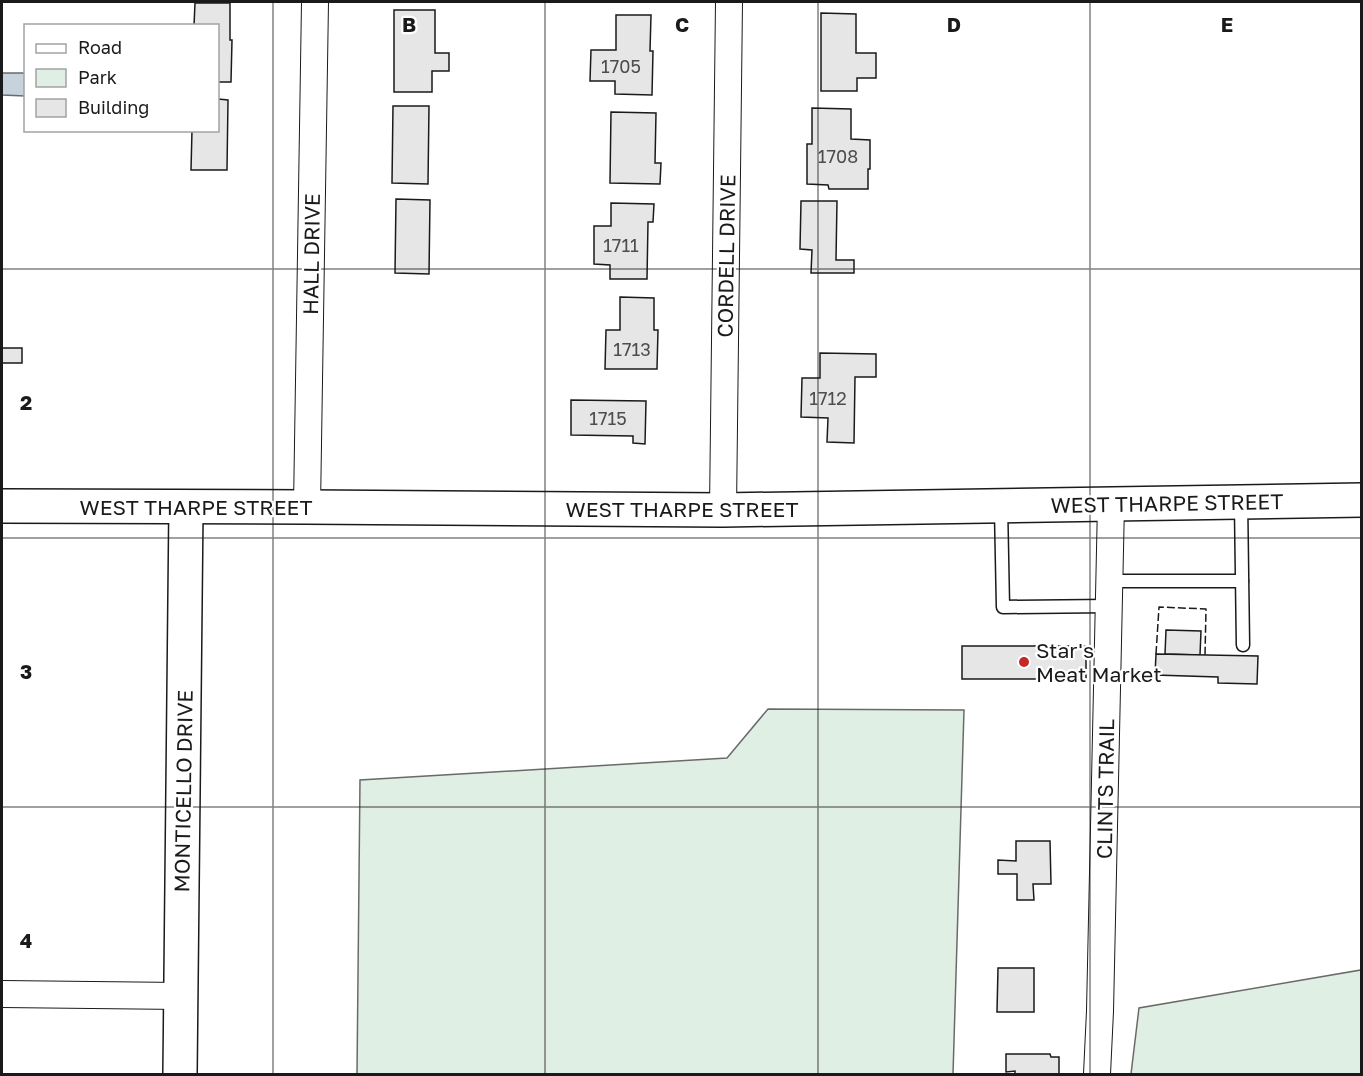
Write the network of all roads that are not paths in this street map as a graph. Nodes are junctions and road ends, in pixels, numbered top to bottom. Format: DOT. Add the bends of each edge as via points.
graph roads {
  1 [pos="315,2"];
  2 [pos="729,2"];
  3 [pos="1362,500"];
  4 [pos="1241,502"];
  5 [pos="1111,504"];
  6 [pos="2,506"];
  7 [pos="1001,506"];
  8 [pos="186,507"];
  9 [pos="307,507"];
  10 [pos="723,510"];
  11 [pos="1109,581"];
  12 [pos="1242,581"];
  13 [pos="1109,606"];
  14 [pos="1243,645"];
  15 [pos="2,994"];
  16 [pos="181,996"];
  17 [pos="180,1074"];
  18 [pos="1097,1074"];
  1 -- 9 [label="street, HALL DRIVE"];
  2 -- 10 [label="street, CORDELL DRIVE"];
  3 -- 4 [label="main road, WEST THARPE STREET"];
  4 -- 5 [label="main road, WEST THARPE STREET"];
  4 -- 12 [label="lane"];
  5 -- 7 [label="main road, WEST THARPE STREET"];
  5 -- 11 [label="street, CLINTS TRAIL"];
  6 -- 8 [label="main road, WEST THARPE STREET"];
  7 -- 10 [label="main road, WEST THARPE STREET"];
  7 -- 13 [label="lane" via="1003,607"];
  8 -- 9 [label="main road, WEST THARPE STREET"];
  8 -- 16 [label="main road, MONTICELLO DRIVE"];
  9 -- 10 [label="main road, WEST THARPE STREET"];
  11 -- 12 [label="lane"];
  11 -- 13 [label="street, CLINTS TRAIL"];
  12 -- 14 [label="lane"];
  13 -- 18 [label="street, CLINTS TRAIL"];
  15 -- 16 [label="street"];
  16 -- 17 [label="main road, MONTICELLO DRIVE"];
}
